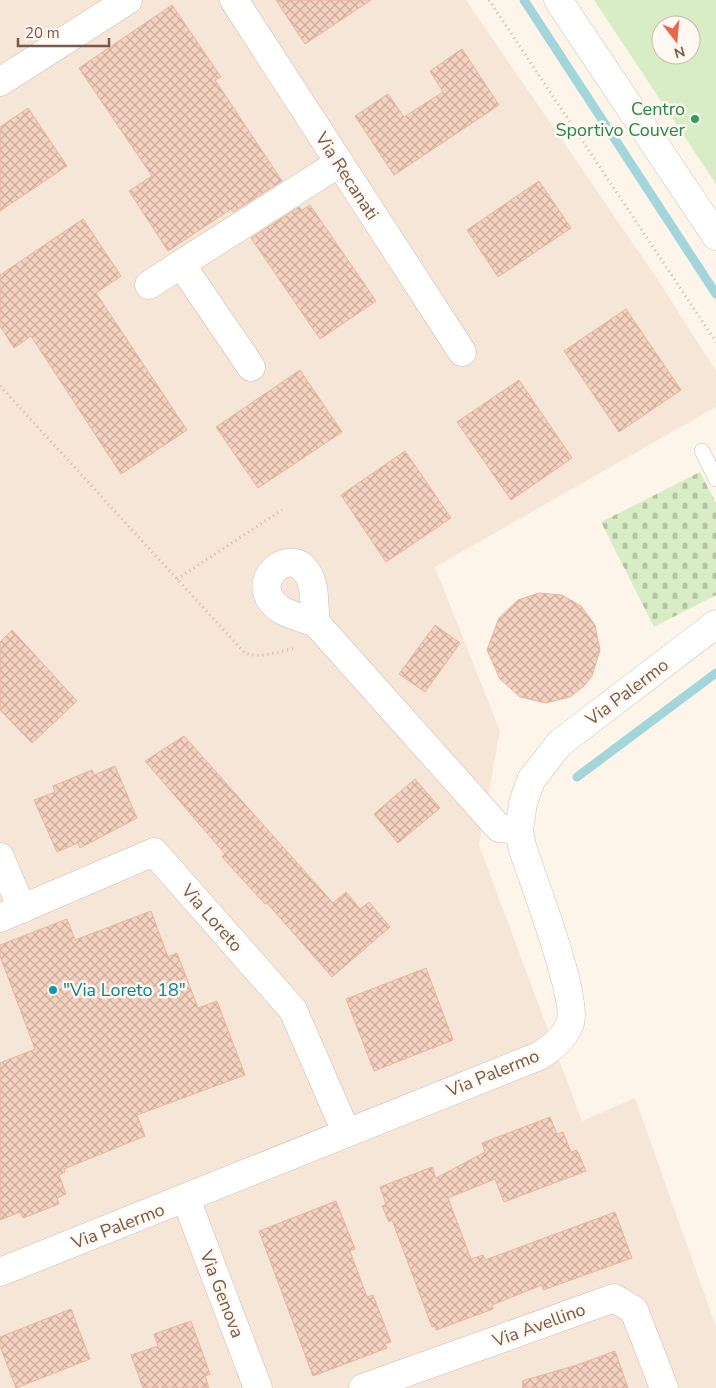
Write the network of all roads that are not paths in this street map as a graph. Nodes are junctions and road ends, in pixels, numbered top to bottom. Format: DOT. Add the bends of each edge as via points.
graph roads {
  1 [pos="128,0"];
  2 [pos="234,0"];
  3 [pos="558,0"];
  4 [pos="0,82"];
  5 [pos="339,164"];
  6 [pos="716,236"];
  7 [pos="181,264"];
  8 [pos="149,285"];
  9 [pos="462,352"];
  10 [pos="251,367"];
  11 [pos="702,451"];
  12 [pos="716,479"];
  13 [pos="716,624"];
  14 [pos="310,634"];
  15 [pos="519,830"];
  16 [pos="0,857"];
  17 [pos="11,914"];
  18 [pos="346,1132"];
  19 [pos="186,1199"];
  20 [pos="0,1272"];
  21 [pos="258,1388"];
  22 [pos="363,1388"];
  23 [pos="664,1388"];
  1 -- 4 [label="street"];
  2 -- 5 [label="street, Via Recanati"];
  3 -- 6 [label="street"];
  5 -- 7 [label="street"];
  5 -- 9 [label="street, Via Recanati"];
  7 -- 8 [label="street"];
  7 -- 10 [label="street"];
  11 -- 12 [label="lane"];
  13 -- 15 [label="street, Via Palermo" via="560,743 531,780"];
  14 -- 15 [label="street" via="499,828"];
  15 -- 18 [label="street, Via Palermo" via="571,1002 570,1022 558,1043 539,1056"];
  16 -- 17 [label="street"];
  17 -- 18 [label="street, Via Loreto" via="154,852 293,1010"];
  18 -- 19 [label="street, Via Palermo"];
  19 -- 20 [label="street, Via Palermo"];
  19 -- 21 [label="street, Via Genova"];
  22 -- 23 [label="street, Via Avellino" via="614,1298 634,1310"];
}
